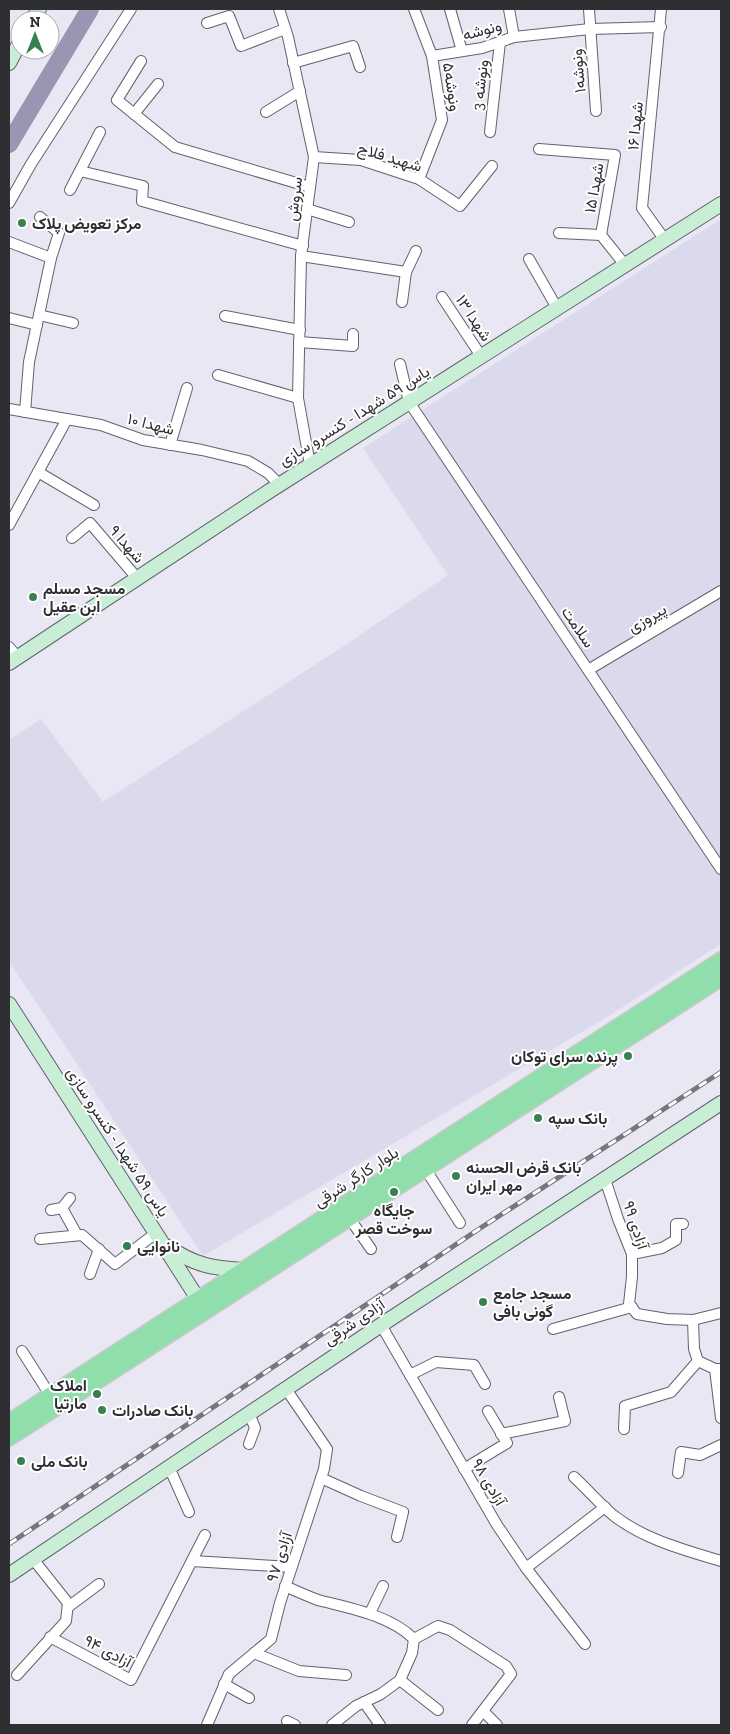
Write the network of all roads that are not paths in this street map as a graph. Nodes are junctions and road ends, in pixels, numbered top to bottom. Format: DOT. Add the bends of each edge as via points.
graph roads {
  1 [pos="131,9"];
  2 [pos="279,9"];
  3 [pos="414,9"];
  4 [pos="450,9"];
  5 [pos="509,9"];
  6 [pos="588,9"];
  7 [pos="662,9"];
  8 [pos="207,23"];
  9 [pos="661,27"];
  10 [pos="285,29"];
  11 [pos="590,29"];
  12 [pos="514,37"];
  13 [pos="500,42"];
  14 [pos="462,51"];
  15 [pos="432,56"];
  16 [pos="141,61"];
  17 [pos="293,63"];
  18 [pos="360,67"];
  19 [pos="158,84"];
  20 [pos="300,91"];
  21 [pos="596,110"];
  22 [pos="266,112"];
  23 [pos="134,114"];
  24 [pos="100,132"];
  25 [pos="490,132"];
  26 [pos="539,148"];
  27 [pos="314,157"];
  28 [pos="492,166"];
  29 [pos="80,171"];
  30 [pos="419,179"];
  31 [pos="310,187"];
  32 [pos="70,190"];
  33 [pos="9,203"];
  34 [pos="721,204"];
  35 [pos="307,209"];
  36 [pos="40,217"];
  37 [pos="348,222"];
  38 [pos="559,233"];
  39 [pos="601,235"];
  40 [pos="665,240"];
  41 [pos="9,242"];
  42 [pos="302,251"];
  43 [pos="416,251"];
  44 [pos="52,258"];
  45 [pos="529,259"];
  46 [pos="625,265"];
  47 [pos="406,272"];
  48 [pos="442,297"];
  49 [pos="402,302"];
  50 [pos="557,308"];
  51 [pos="225,316"];
  52 [pos="9,318"];
  53 [pos="38,320"];
  54 [pos="73,323"];
  55 [pos="300,330"];
  56 [pos="352,334"];
  57 [pos="300,342"];
  58 [pos="481,356"];
  59 [pos="400,364"];
  60 [pos="218,375"];
  61 [pos="187,388"];
  62 [pos="298,398"];
  63 [pos="409,402"];
  64 [pos="9,409"];
  65 [pos="25,412"];
  66 [pos="67,419"];
  67 [pos="170,445"];
  68 [pos="310,465"];
  69 [pos="38,472"];
  70 [pos="279,484"];
  71 [pos="94,505"];
  72 [pos="9,525"];
  73 [pos="72,538"];
  74 [pos="137,578"];
  75 [pos="721,591"];
  76 [pos="12,656"];
  77 [pos="588,670"];
  78 [pos="721,870"];
  79 [pos="721,960"];
  80 [pos="721,978"];
  81 [pos="9,1004"];
  82 [pos="519,1101"];
  83 [pos="721,1104"];
  84 [pos="426,1170"];
  85 [pos="605,1179"];
  86 [pos="70,1198"];
  87 [pos="62,1208"];
  88 [pos="50,1210"];
  89 [pos="350,1219"];
  90 [pos="460,1223"];
  91 [pos="683,1224"];
  92 [pos="77,1235"];
  93 [pos="159,1238"];
  94 [pos="40,1239"];
  95 [pos="99,1249"];
  96 [pos="371,1249"];
  97 [pos="632,1254"];
  98 [pos="243,1270"];
  99 [pos="90,1274"];
  100 [pos="198,1299"];
  101 [pos="632,1307"];
  102 [pos="721,1313"];
  103 [pos="693,1320"];
  104 [pos="381,1325"];
  105 [pos="553,1329"];
  106 [pos="22,1351"];
  107 [pos="698,1361"];
  108 [pos="718,1369"];
  109 [pos="410,1375"];
  110 [pos="485,1384"];
  111 [pos="286,1389"];
  112 [pos="50,1395"];
  113 [pos="559,1396"];
  114 [pos="488,1411"];
  115 [pos="249,1414"];
  116 [pos="721,1418"];
  117 [pos="9,1422"];
  118 [pos="624,1429"];
  119 [pos="501,1434"];
  120 [pos="9,1438"];
  121 [pos="249,1444"];
  122 [pos="721,1445"];
  123 [pos="169,1467"];
  124 [pos="464,1469"];
  125 [pos="678,1473"];
  126 [pos="574,1477"];
  127 [pos="321,1478"];
  128 [pos="605,1507"];
  129 [pos="189,1512"];
  130 [pos="205,1535"];
  131 [pos="397,1538"];
  132 [pos="33,1558"];
  133 [pos="192,1561"];
  134 [pos="721,1562"];
  135 [pos="291,1566"];
  136 [pos="526,1568"];
  137 [pos="9,1575"];
  138 [pos="100,1584"];
  139 [pos="285,1586"];
  140 [pos="383,1586"];
  141 [pos="68,1606"];
  142 [pos="370,1613"];
  143 [pos="50,1637"];
  144 [pos="414,1638"];
  145 [pos="585,1644"];
  146 [pos="254,1652"];
  147 [pos="17,1675"];
  148 [pos="346,1675"];
  149 [pos="400,1680"];
  150 [pos="224,1684"];
  151 [pos="249,1698"];
  152 [pos="364,1702"];
  153 [pos="438,1710"];
  154 [pos="483,1711"];
  155 [pos="207,1725"];
  156 [pos="332,1725"];
  157 [pos="380,1725"];
  158 [pos="472,1725"];
  159 [pos="497,1725"];
  1 -- 33 [label="street"];
  2 -- 10 [label="street, سروش"];
  3 -- 15 [label="street, ونوشه۵"];
  4 -- 14 [label="street"];
  5 -- 12 [label="street"];
  6 -- 11 [label="street, ونوشه۱"];
  7 -- 9 [label="street, شهدا ۱۶"];
  8 -- 10 [label="street" via="229,16 241,46"];
  9 -- 11 [label="street, ونوشه"];
  9 -- 40 [label="street, شهدا ۱۶" via="642,208"];
  10 -- 17 [label="street, سروش"];
  11 -- 12 [label="street, ونوشه"];
  11 -- 21 [label="street, ونوشه۱"];
  12 -- 13 [label="street, ونوشه"];
  13 -- 14 [label="street, ونوشه"];
  13 -- 25 [label="street, ونوشه 3"];
  14 -- 15 [label="street, ونوشه"];
  15 -- 30 [label="street, ونوشه۵" via="442,120"];
  16 -- 23 [label="street" via="117,100"];
  17 -- 18 [label="street" via="353,46"];
  17 -- 20 [label="street, سروش"];
  19 -- 23 [label="street"];
  20 -- 22 [label="street"];
  20 -- 27 [label="street, سروش"];
  23 -- 31 [label="street" via="174,147"];
  24 -- 29 [label="street"];
  26 -- 39 [label="street, شهدا ۱۵" via="615,155"];
  27 -- 30 [label="street, شهید فلاح" via="361,160"];
  27 -- 31 [label="street, سروش"];
  28 -- 30 [label="street, شهید فلاح" via="460,206"];
  29 -- 32 [label="street"];
  29 -- 42 [label="street" via="143,186 142,201"];
  31 -- 35 [label="street, سروش"];
  34 -- 40 [label="street, یاس ۵۹ شهدا - کنسرو سازی"];
  35 -- 37 [label="street"];
  35 -- 42 [label="street, سروش"];
  36 -- 44 [label="street" via="59,233"];
  38 -- 39 [label="street"];
  39 -- 46 [label="street, شهدا ۱۵"];
  40 -- 46 [label="street, یاس ۵۹ شهدا - کنسرو سازی"];
  41 -- 44 [label="street"];
  42 -- 47 [label="street"];
  42 -- 55 [label="street, سروش"];
  43 -- 47 [label="street"];
  44 -- 53 [label="street"];
  45 -- 50 [label="street"];
  46 -- 50 [label="street, یاس ۵۹ شهدا - کنسرو سازی"];
  47 -- 49 [label="street"];
  48 -- 58 [label="street, شهدا ۱۳"];
  50 -- 58 [label="street, یاس ۵۹ شهدا - کنسرو سازی"];
  51 -- 55 [label="street"];
  52 -- 53 [label="street"];
  53 -- 54 [label="street"];
  53 -- 65 [label="street" via="29,362"];
  55 -- 57 [label="street, سروش"];
  56 -- 57 [label="street" via="354,346"];
  57 -- 62 [label="street, سروش"];
  58 -- 63 [label="street, یاس ۵۹ شهدا - کنسرو سازی"];
  59 -- 63 [label="street"];
  60 -- 62 [label="street"];
  61 -- 67 [label="street"];
  62 -- 68 [label="street, سروش"];
  63 -- 68 [label="street, یاس ۵۹ شهدا - کنسرو سازی"];
  63 -- 77 [label="street, سلامت"];
  64 -- 65 [label="street, شهدا ۱۰"];
  65 -- 66 [label="street, شهدا ۱۰"];
  66 -- 67 [label="street, شهدا ۱۰" via="101,425 143,440"];
  66 -- 69 [label="street"];
  67 -- 70 [label="street, شهدا ۱۰" via="248,461"];
  68 -- 70 [label="street, یاس ۵۹ شهدا - کنسرو سازی"];
  69 -- 71 [label="street"];
  69 -- 72 [label="street"];
  70 -- 74 [label="street, یاس ۵۹ شهدا - کنسرو سازی"];
  73 -- 74 [label="street, شهدا ۹" via="90,523"];
  74 -- 76 [label="street, یاس ۵۹ شهدا - کنسرو سازی"];
  75 -- 77 [label="street, پیروزی"];
  77 -- 78 [label="street, سلامت"];
  79 -- 82 [label="main road, بلوار کارگر شرقی"];
  80 -- 82 [label="main road, بلوار کارگر شرقی"];
  81 -- 93 [label="street, یاس ۵۹ شهدا - کنسرو سازی"];
  82 -- 84 [label="main road, بلوار کارگر شرقی"];
  82 -- 98 [label="main road, بلوار کارگر شرقی"];
  83 -- 85 [label="street, آزادی شرقی"];
  84 -- 89 [label="main road, بلوار کارگر شرقی"];
  84 -- 90 [label="street"];
  85 -- 97 [label="street, آزادی ٩٩"];
  85 -- 104 [label="street, آزادی شرقی"];
  86 -- 87 [label="street"];
  87 -- 88 [label="street"];
  87 -- 92 [label="street"];
  89 -- 96 [label="street"];
  89 -- 120 [label="main road, بلوار کارگر شرقی"];
  91 -- 97 [label="street" via="676,1224 676,1240 662,1248"];
  92 -- 94 [label="street"];
  92 -- 95 [label="street" via="82,1235"];
  93 -- 95 [label="street" via="115,1264"];
  93 -- 98 [label="street" via="181,1256 199,1264"];
  93 -- 100 [label="street, یاس ۵۹ شهدا - کنسرو سازی"];
  95 -- 99 [label="street"];
  97 -- 101 [label="street, آزادی ٩٩" via="629,1304"];
  98 -- 100 [label="main road, بلوار کارگر شرقی"];
  100 -- 112 [label="main road, بلوار کارگر شرقی"];
  101 -- 103 [label="street" via="637,1314"];
  101 -- 105 [label="street"];
  102 -- 103 [label="street"];
  103 -- 107 [label="street"];
  104 -- 109 [label="street, آزادی ۹۸"];
  104 -- 111 [label="street, آزادی شرقی"];
  106 -- 112 [label="street"];
  107 -- 108 [label="street"];
  107 -- 118 [label="street" via="671,1392 625,1406"];
  108 -- 116 [label="street"];
  109 -- 110 [label="street" via="436,1362 474,1365"];
  109 -- 124 [label="street, آزادی ۹۸"];
  111 -- 115 [label="street, آزادی شرقی"];
  111 -- 127 [label="street, آزادی ۹۷" via="327,1449"];
  112 -- 117 [label="main road, بلوار کارگر شرقی"];
  113 -- 119 [label="street" via="565,1421"];
  114 -- 119 [label="street"];
  115 -- 121 [label="street" via="255,1428"];
  115 -- 123 [label="street, آزادی شرقی"];
  119 -- 124 [label="street" via="507,1443"];
  122 -- 125 [label="street" via="700,1455 681,1452"];
  123 -- 129 [label="street"];
  123 -- 132 [label="street, آزادی شرقی"];
  124 -- 136 [label="street, آزادی ۹۸"];
  126 -- 128 [label="street"];
  127 -- 131 [label="street" via="403,1512"];
  127 -- 135 [label="street, آزادی ۹۷"];
  128 -- 134 [label="street" via="645,1535"];
  128 -- 136 [label="street"];
  130 -- 133 [label="street, آزادی ۹۴"];
  132 -- 137 [label="street, آزادی شرقی"];
  132 -- 141 [label="street"];
  133 -- 135 [label="street"];
  133 -- 143 [label="street, آزادی ۹۴" via="131,1680"];
  135 -- 139 [label="street, آزادی ۹۷"];
  136 -- 145 [label="street, آزادی ۹۸"];
  138 -- 141 [label="street"];
  139 -- 142 [label="street" via="315,1599"];
  139 -- 146 [label="street, آزادی ۹۷" via="271,1638"];
  140 -- 142 [label="street"];
  141 -- 143 [label="street" via="66,1621"];
  142 -- 144 [label="street"];
  143 -- 147 [label="street"];
  144 -- 149 [label="street" via="412,1653"];
  144 -- 154 [label="street" via="438,1626 450,1630 506,1666 511,1674"];
  146 -- 148 [label="street" via="299,1671"];
  146 -- 150 [label="street, آزادی ۹۷" via="229,1674"];
  149 -- 152 [label="street"];
  149 -- 153 [label="street"];
  150 -- 151 [label="street"];
  150 -- 155 [label="street, آزادی ۹۷"];
  152 -- 156 [label="street"];
  152 -- 157 [label="street"];
  154 -- 158 [label="street"];
  154 -- 159 [label="street"];
}
